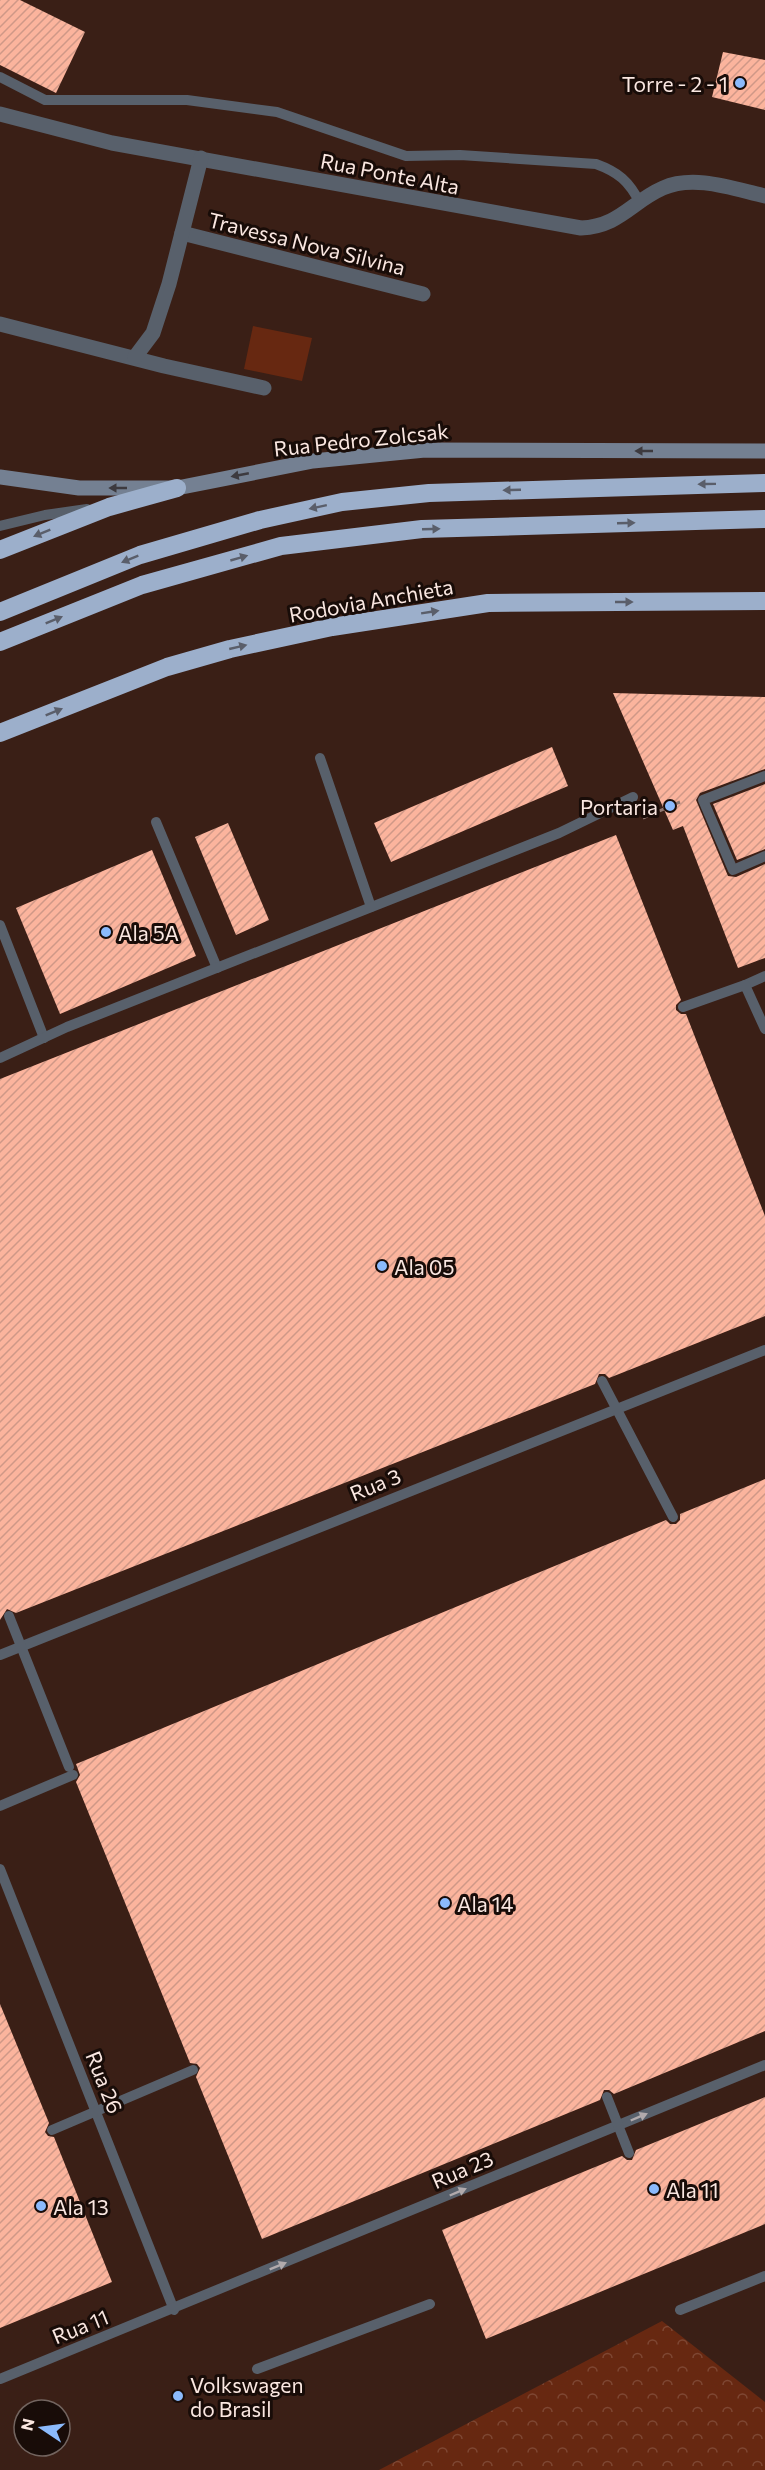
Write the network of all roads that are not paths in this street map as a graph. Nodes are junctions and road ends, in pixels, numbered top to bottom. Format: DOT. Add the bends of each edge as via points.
graph roads {
  1 [pos="0,77"];
  2 [pos="0,114"];
  3 [pos="201,158"];
  4 [pos="765,196"];
  5 [pos="640,203"];
  6 [pos="182,233"];
  7 [pos="423,294"];
  8 [pos="0,324"];
  9 [pos="135,357"];
  10 [pos="264,388"];
  11 [pos="765,451"];
  12 [pos="0,477"];
  13 [pos="765,483"];
  14 [pos="177,489"];
  15 [pos="108,507"];
  16 [pos="765,519"];
  17 [pos="0,526"];
  18 [pos="0,550"];
  19 [pos="765,601"];
  20 [pos="0,612"];
  21 [pos="0,642"];
  22 [pos="0,733"];
  23 [pos="320,758"];
  24 [pos="765,776"];
  25 [pos="633,797"];
  26 [pos="156,822"];
  27 [pos="765,856"];
  28 [pos="371,907"];
  29 [pos="0,925"];
  30 [pos="217,968"];
  31 [pos="765,976"];
  32 [pos="745,984"];
  33 [pos="683,1007"];
  34 [pos="765,1029"];
  35 [pos="44,1038"];
  36 [pos="0,1059"];
  37 [pos="765,1350"];
  38 [pos="602,1381"];
  39 [pos="672,1517"];
  40 [pos="9,1616"];
  41 [pos="0,1655"];
  42 [pos="0,1806"];
  43 [pos="0,1869"];
  44 [pos="765,2065"];
  45 [pos="193,2070"];
  46 [pos="607,2097"];
  47 [pos="52,2130"];
  48 [pos="629,2153"];
  49 [pos="765,2276"];
  50 [pos="430,2304"];
  51 [pos="174,2310"];
  52 [pos="680,2310"];
  53 [pos="257,2369"];
  54 [pos="0,2379"];
  1 -- 5 [label="lane" via="45,100 187,100 277,112 406,156 460,155 596,164 616,171"];
  2 -- 3 [label="street, Rua Ponte Alta" via="78,136"];
  3 -- 5 [label="street, Rua Ponte Alta" via="580,228 608,224"];
  3 -- 6 [label="street"];
  4 -- 5 [label="street, Rua Ponte Alta" via="725,186 678,184 664,187"];
  6 -- 7 [label="street, Travessa Nova Silvina"];
  6 -- 9 [label="street" via="153,333"];
  8 -- 9 [label="street"];
  9 -- 10 [label="street"];
  11 -- 14 [label="main road, Rua Pedro Zolcsak, one-way" via="425,450 313,461"];
  14 -- 12 [label="main road, Rua Pedro Zolcsak, one-way" via="79,488"];
  13 -- 20 [label="highway, one-way" via="429,493 342,502 260,520 140,555"];
  14 -- 15 [label="highway"];
  15 -- 17 [label="lane" via="45,515"];
  15 -- 18 [label="highway, one-way"];
  21 -- 16 [label="highway, one-way" via="142,585 281,546 422,529"];
  22 -- 19 [label="highway, Rodovia Anchieta, one-way" via="167,667 332,627 488,603"];
  23 -- 28 [label="lane"];
  24 -- 27 [label="lane" via="704,800 733,870"];
  25 -- 28 [label="lane" via="559,833"];
  26 -- 30 [label="lane"];
  28 -- 30 [label="lane"];
  29 -- 35 [label="lane"];
  30 -- 35 [label="lane"];
  31 -- 32 [label="lane"];
  32 -- 33 [label="lane"];
  32 -- 34 [label="lane"];
  35 -- 36 [label="lane"];
  37 -- 41 [label="lane, Rua 3"];
  38 -- 39 [label="lane, bridge"];
  40 -- 42 [label="lane, bridge" via="71,1771"];
  43 -- 51 [label="lane, Rua 26"];
  51 -- 44 [label="lane, Rua 23, one-way"];
  45 -- 47 [label="lane, bridge"];
  46 -- 48 [label="lane, bridge"];
  49 -- 52 [label="lane"];
  50 -- 53 [label="lane"];
  51 -- 54 [label="lane, Rua 11"];
}
